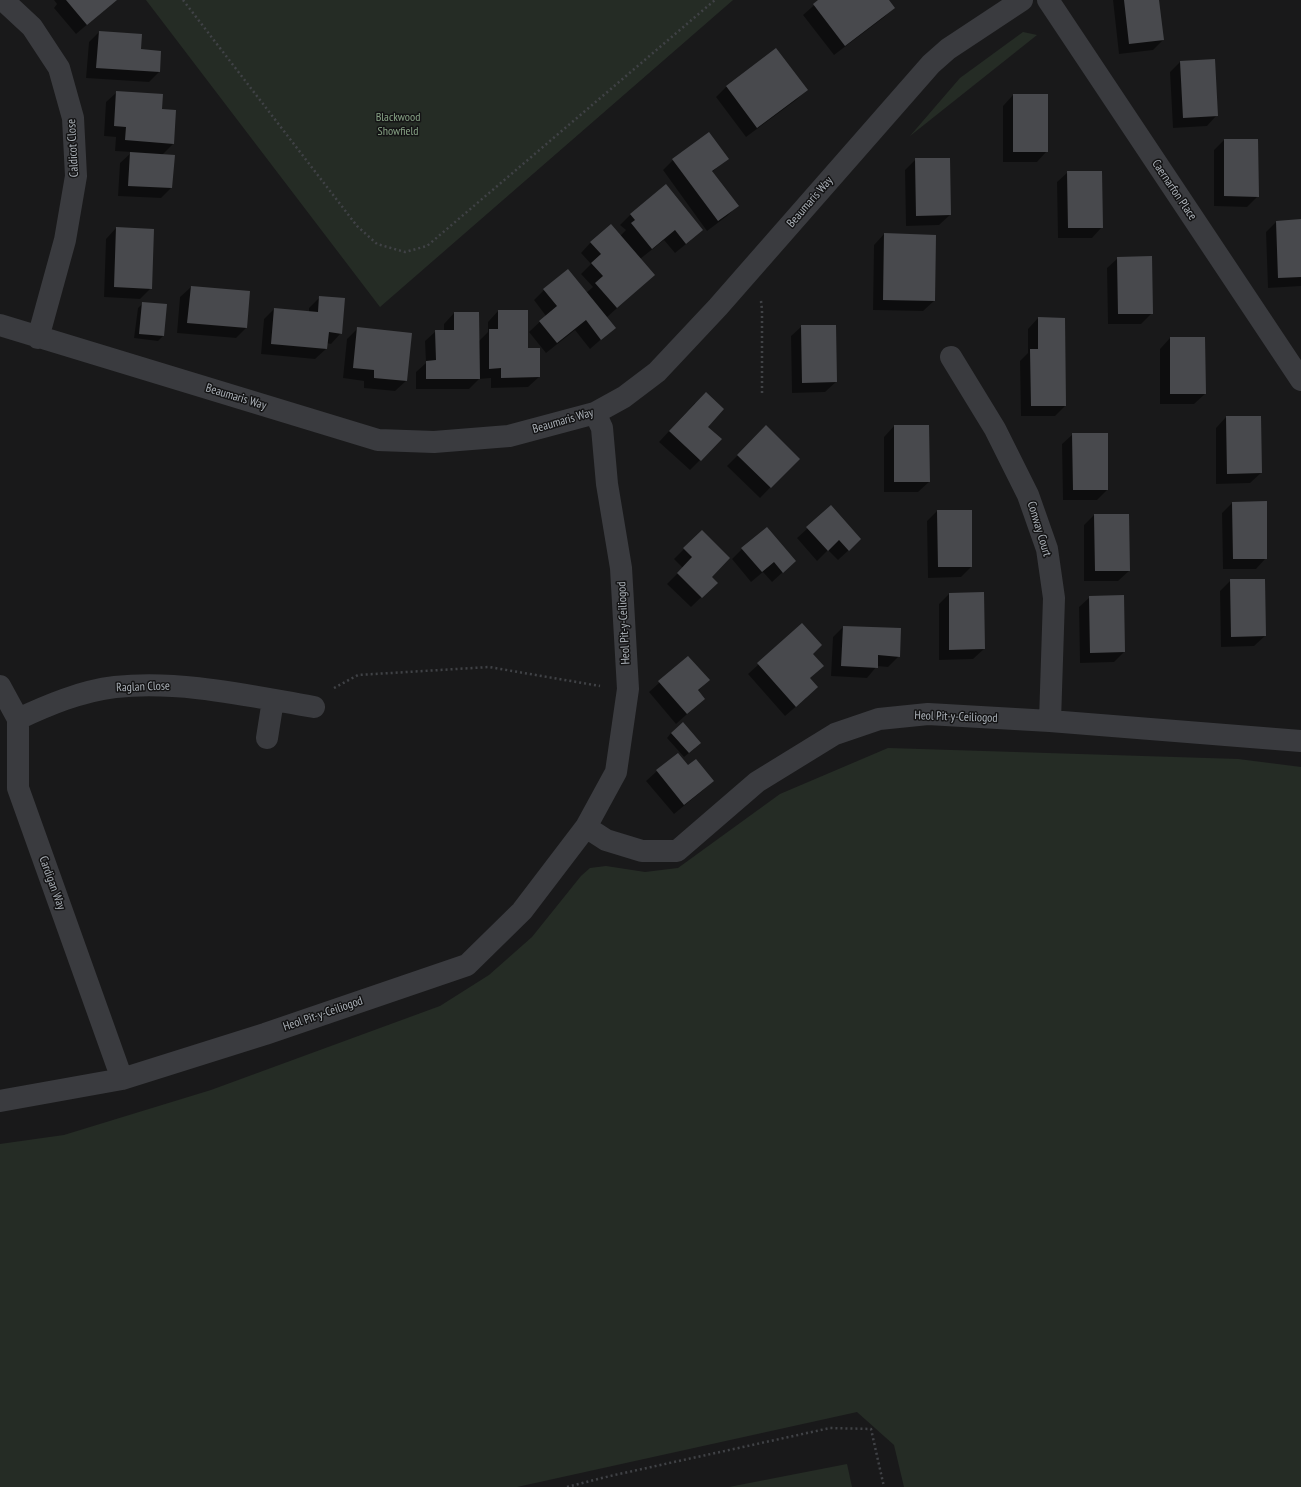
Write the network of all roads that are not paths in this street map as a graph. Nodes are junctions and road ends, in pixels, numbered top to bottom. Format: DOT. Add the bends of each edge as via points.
graph roads {
  1 [pos="3,0"];
  2 [pos="1022,0"];
  3 [pos="1048,0"];
  4 [pos="0,325"];
  5 [pos="38,338"];
  6 [pos="951,357"];
  7 [pos="1301,380"];
  8 [pos="595,413"];
  9 [pos="0,686"];
  10 [pos="273,700"];
  11 [pos="314,707"];
  12 [pos="18,719"];
  13 [pos="1050,721"];
  14 [pos="267,738"];
  15 [pos="1301,740"];
  16 [pos="586,827"];
  17 [pos="122,1079"];
  18 [pos="0,1101"];
  1 -- 5 [label="street, Caldicot Close" via="32,27 60,68 73,118 76,176 65,240"];
  2 -- 8 [label="street, Beaumaris Way" via="948,49 932,64 657,372 624,397"];
  3 -- 7 [label="street, Caernarfon Place"];
  4 -- 5 [label="street, Beaumaris Way"];
  5 -- 8 [label="street, Beaumaris Way" via="378,440 434,442 509,436"];
  6 -- 13 [label="street, Conway Court" via="995,429 1028,495 1047,549 1054,598"];
  8 -- 16 [label="street, Heol Pit-y-Ceiliogod" via="602,428 607,484 621,568 628,689 616,772"];
  9 -- 12 [label="street, Cardigan Way"];
  10 -- 11 [label="street, Raglan Close"];
  10 -- 12 [label="street, Raglan Close" via="206,689 158,685 114,687 78,695"];
  10 -- 14 [label="street"];
  12 -- 17 [label="street, Cardigan Way" via="18,788"];
  13 -- 15 [label="street, Heol Pit-y-Ceiliogod"];
  13 -- 16 [label="street, Heol Pit-y-Ceiliogod" via="928,714 879,718 835,734 757,782 676,851 642,851 606,840"];
  16 -- 17 [label="street, Heol Pit-y-Ceiliogod" via="522,911 468,965 265,1034"];
  17 -- 18 [label="street, Heol Pit-y-Ceiliogod"];
}
